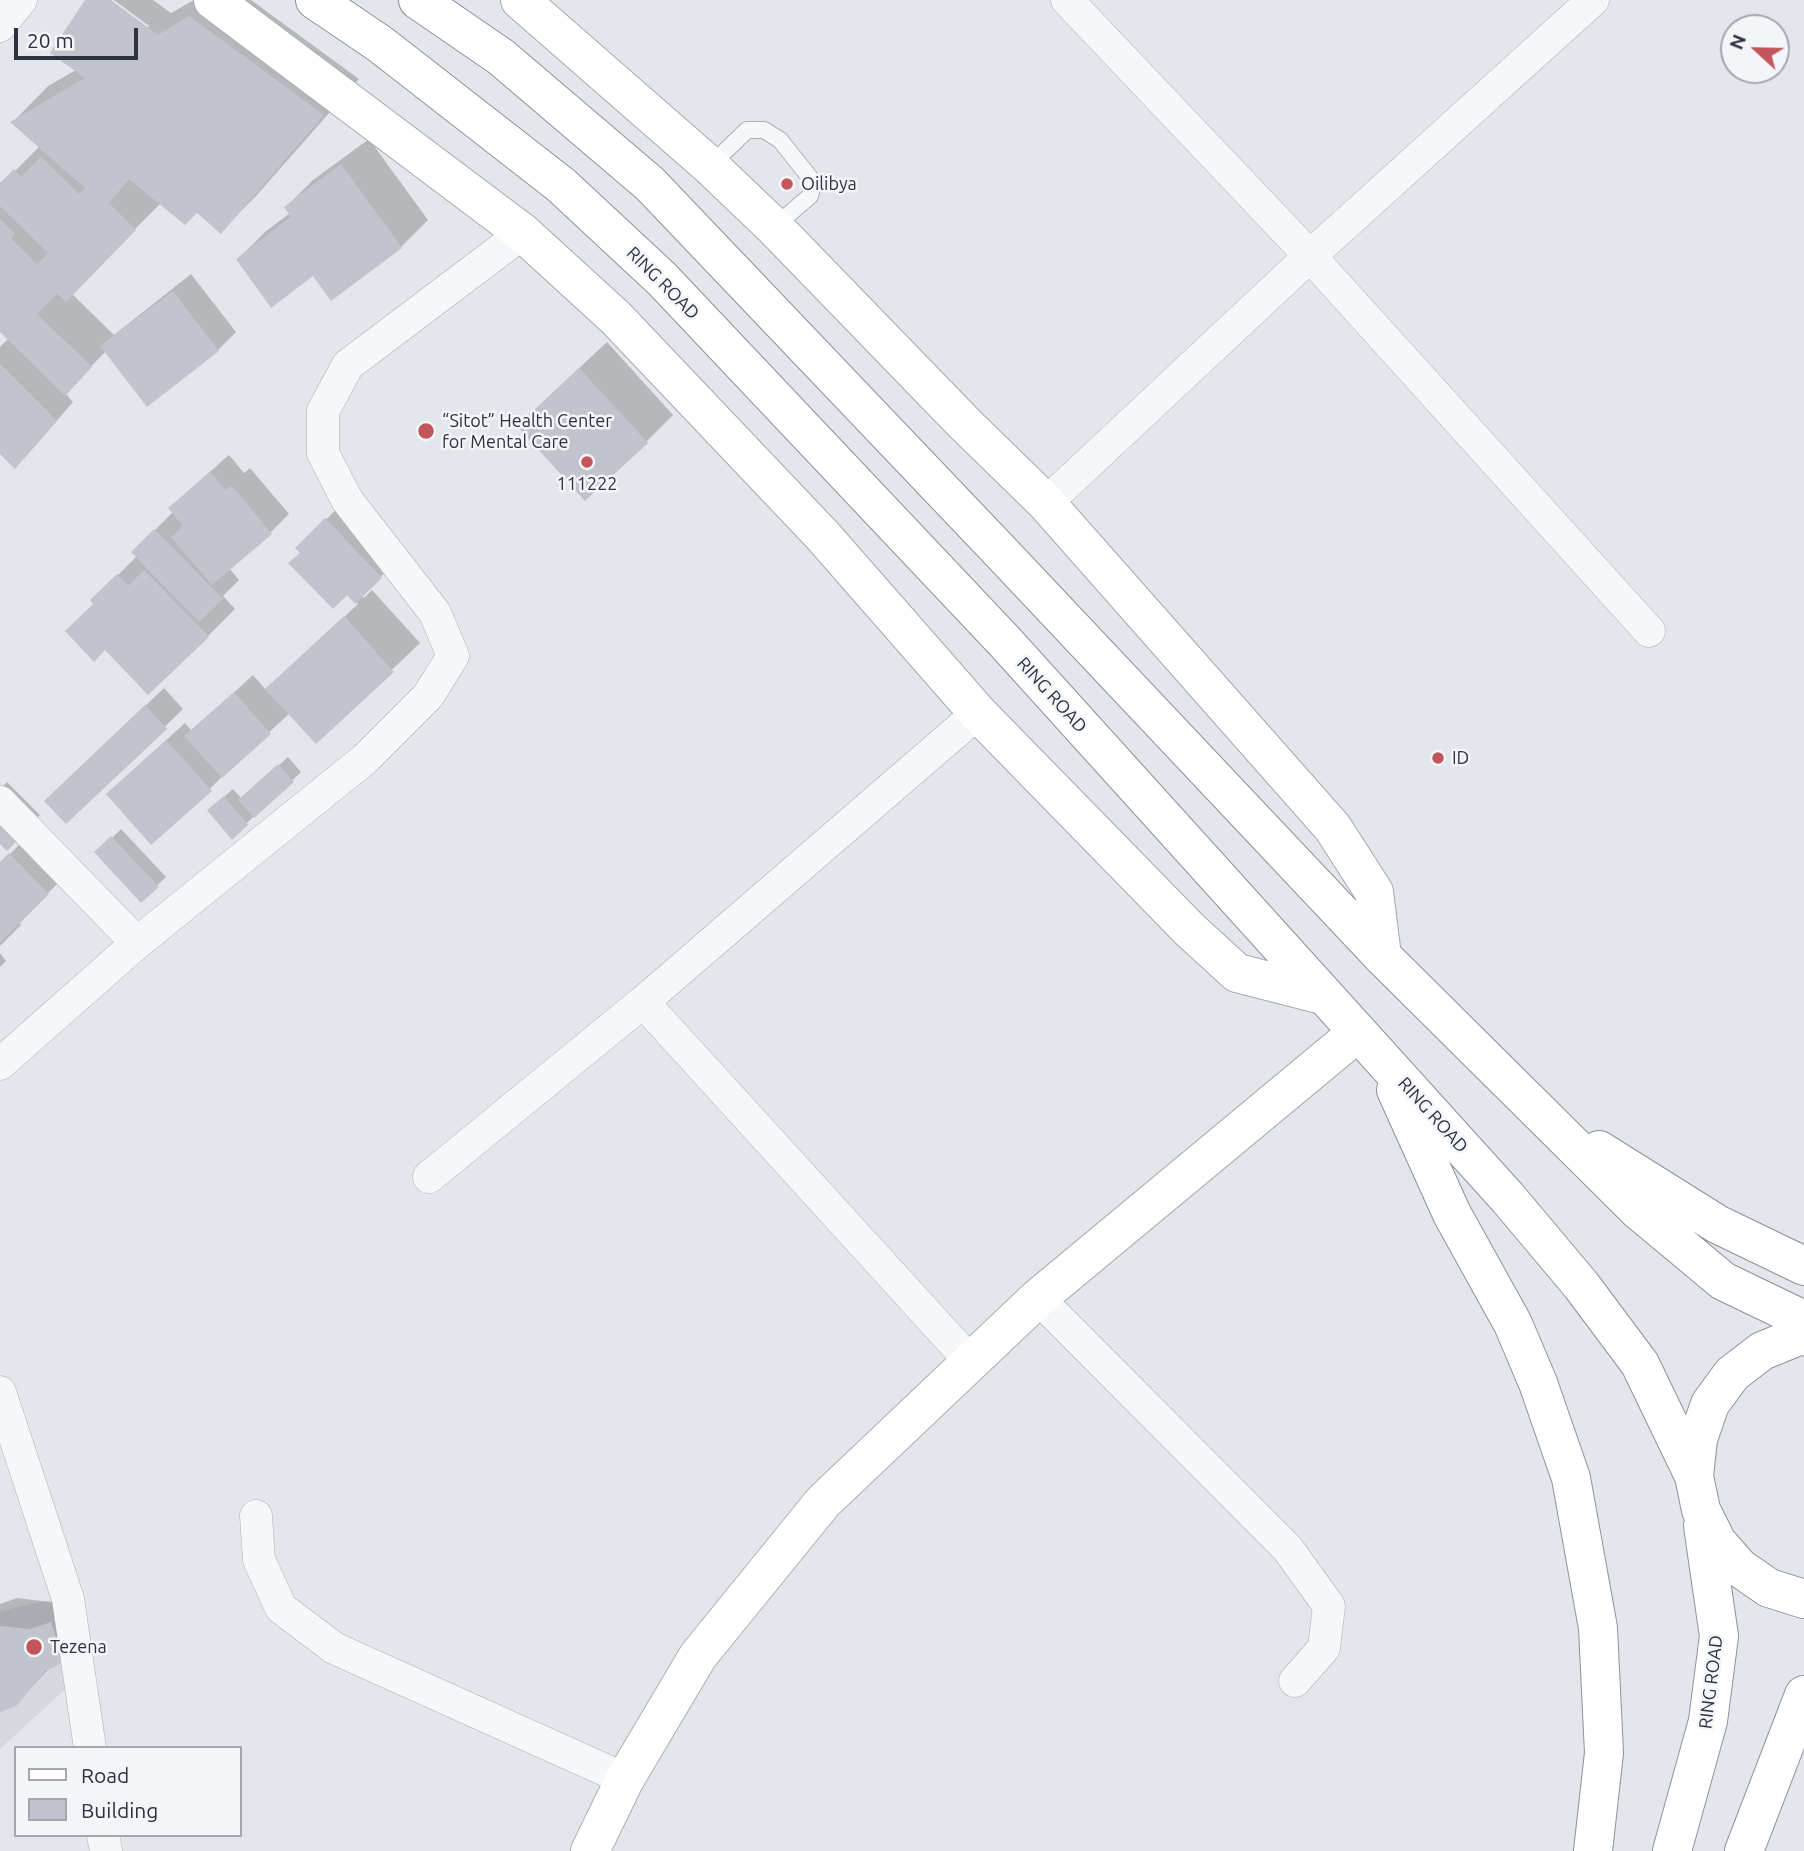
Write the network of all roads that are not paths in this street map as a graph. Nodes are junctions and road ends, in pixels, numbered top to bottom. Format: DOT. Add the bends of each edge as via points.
graph roads {
  1 [pos="21,0"];
  2 [pos="213,0"];
  3 [pos="315,0"];
  4 [pos="418,0"];
  5 [pos="520,0"];
  6 [pos="1067,0"];
  7 [pos="1593,0"];
  8 [pos="0,26"];
  9 [pos="710,166"];
  10 [pos="774,227"];
  11 [pos="523,233"];
  12 [pos="1310,256"];
  13 [pos="1046,503"];
  14 [pos="1649,631"];
  15 [pos="978,713"];
  16 [pos="0,802"];
  17 [pos="137,943"];
  18 [pos="1382,957"];
  19 [pos="1323,995"];
  20 [pos="643,1002"];
  21 [pos="1369,1046"];
  22 [pos="0,1064"];
  23 [pos="1539,1112"];
  24 [pos="429,1177"];
  25 [pos="1804,1266"];
  26 [pos="1038,1298"];
  27 [pos="1804,1320"];
  28 [pos="1804,1336"];
  29 [pos="970,1361"];
  30 [pos="0,1392"];
  31 [pos="1698,1493"];
  32 [pos="256,1516"];
  33 [pos="1804,1599"];
  34 [pos="1295,1681"];
  35 [pos="1804,1695"];
  36 [pos="90,1746"];
  37 [pos="625,1779"];
  38 [pos="590,1851"];
  39 [pos="1593,1851"];
  40 [pos="1672,1851"];
  41 [pos="1744,1851"];
  1 -- 8 [label="street"];
  2 -- 11 [label="main road"];
  3 -- 19 [label="main road, RING ROAD" via="380,44 561,185 662,279 1006,643"];
  4 -- 18 [label="main road" via="501,57 650,184"];
  5 -- 9 [label="main road"];
  6 -- 12 [label="street"];
  7 -- 12 [label="street"];
  9 -- 10 [label="main road"];
  9 -- 10 [label="lane" via="747,130 764,130 780,140 811,178 812,188 810,196"];
  10 -- 13 [label="main road"];
  11 -- 15 [label="main road" via="615,318 823,536"];
  11 -- 17 [label="street" via="348,365 323,411 323,453 347,500 435,612 453,656 428,696 365,759"];
  12 -- 13 [label="street"];
  12 -- 14 [label="street"];
  13 -- 18 [label="main road" via="1334,828 1374,892"];
  15 -- 19 [label="main road" via="1237,973"];
  15 -- 20 [label="street"];
  16 -- 17 [label="street"];
  17 -- 22 [label="street"];
  18 -- 23 [label="main road"];
  19 -- 21 [label="main road, RING ROAD"];
  20 -- 24 [label="street"];
  20 -- 29 [label="street"];
  21 -- 26 [label="main road"];
  21 -- 31 [label="main road, RING ROAD" via="1507,1197 1633,1354"];
  21 -- 39 [label="main road" via="1452,1214 1513,1324 1571,1478 1598,1628 1604,1753"];
  23 -- 25 [label="main road" via="1717,1224"];
  23 -- 27 [label="main road" via="1639,1211 1723,1280"];
  26 -- 29 [label="main road"];
  26 -- 34 [label="street" via="1288,1549 1329,1605 1324,1648"];
  28 -- 31 [label="main road" via="1762,1351 1732,1374 1710,1404 1698,1439"];
  29 -- 37 [label="main road" via="822,1502 698,1656"];
  30 -- 36 [label="street" via="68,1600"];
  31 -- 33 [label="main road" via="1717,1542 1740,1569 1769,1588"];
  31 -- 40 [label="main road, RING ROAD" via="1719,1636 1708,1721"];
  32 -- 37 [label="street" via="260,1560 281,1608 334,1648"];
  35 -- 41 [label="main road"];
  37 -- 38 [label="main road"];
}
